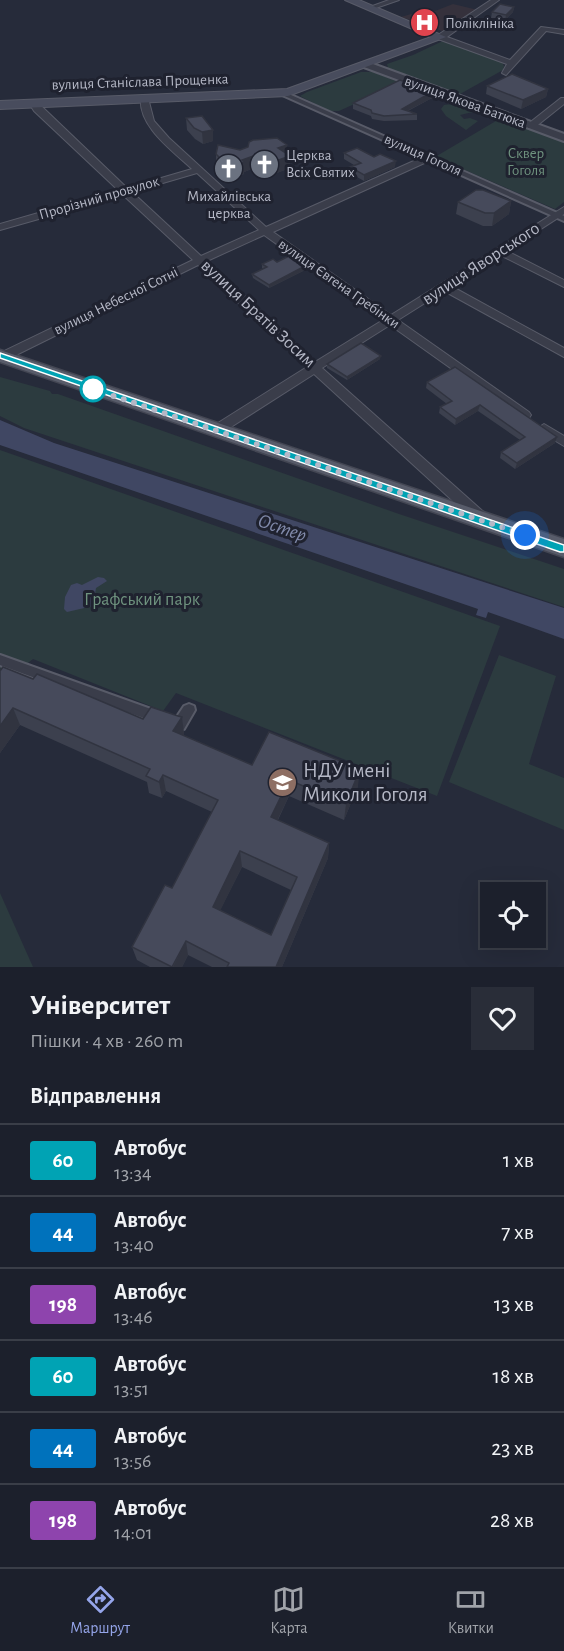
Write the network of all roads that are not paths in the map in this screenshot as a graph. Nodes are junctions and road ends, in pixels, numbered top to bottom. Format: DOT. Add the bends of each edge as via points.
graph roads {
  1 [pos="350,0"];
  2 [pos="396,0"];
  3 [pos="496,0"];
  4 [pos="371,8"];
  5 [pos="564,32"];
  6 [pos="441,37"];
  7 [pos="511,63"];
  8 [pos="367,65"];
  9 [pos="506,73"];
  10 [pos="282,93"];
  11 [pos="144,98"];
  12 [pos="564,100"];
  13 [pos="33,103"];
  14 [pos="0,105"];
  15 [pos="531,126"];
  16 [pos="564,138"];
  17 [pos="428,158"];
  18 [pos="198,170"];
  19 [pos="125,190"];
  20 [pos="561,215"];
  21 [pos="0,227"];
  22 [pos="265,231"];
  23 [pos="500,251"];
  24 [pos="200,261"];
  25 [pos="564,284"];
  26 [pos="445,287"];
  27 [pos="391,321"];
  28 [pos="564,353"];
  29 [pos="1,357"];
  30 [pos="316,368"];
  31 [pos="215,430"];
  32 [pos="564,442"];
  33 [pos="486,522"];
  34 [pos="564,548"];
  35 [pos="0,660"];
  36 [pos="189,710"];
  1 -- 4 [label="main road"];
  2 -- 4 [label="street"];
  3 -- 6 [label="street"];
  4 -- 6 [label="main road"];
  5 -- 7 [label="street" via="544,29"];
  6 -- 7 [label="street"];
  6 -- 8 [label="main road, вулиця Станіслава Прощенка"];
  7 -- 9 [label="street"];
  8 -- 10 [label="main road, вулиця Станіслава Прощенка"];
  8 -- 15 [label="street, вулиця Якова Батюка"];
  10 -- 11 [label="main road, вулиця Станіслава Прощенка"];
  10 -- 17 [label="street, вулиця Гоголя"];
  11 -- 13 [label="main road, вулиця Станіслава Прощенка"];
  11 -- 18 [label="street, вулиця Євгена Гребінки" via="155,128"];
  12 -- 15 [label="street"];
  13 -- 14 [label="main road, вулиця Станіслава Прощенка"];
  13 -- 19 [label="street, вулиця Братів Зосим"];
  15 -- 16 [label="street, вулиця Якова Батюка"];
  17 -- 20 [label="street, вулиця Гоголя"];
  17 -- 22 [label="street, вулиця Небесної Сотні"];
  18 -- 19 [label="street, Прорізний провулок"];
  18 -- 22 [label="street, вулиця Євгена Гребінки"];
  19 -- 21 [label="street, Прорізний провулок"];
  19 -- 24 [label="street, вулиця Братів Зосим"];
  20 -- 23 [label="street, вулиця Яворського"];
  22 -- 24 [label="street, вулиця Небесної Сотні"];
  22 -- 27 [label="street, вулиця Євгена Гребінки"];
  23 -- 25 [label="street"];
  23 -- 26 [label="street, вулиця Яворського"];
  24 -- 29 [label="street, вулиця Небесної Сотні"];
  24 -- 30 [label="street, вулиця Братів Зосим"];
  26 -- 27 [label="street, вулиця Яворського"];
  26 -- 28 [label="street"];
  27 -- 30 [label="street, вулиця Яворського"];
  27 -- 32 [label="street, вулиця Євгена Гребінки"];
  29 -- 31 [label="main road"];
  30 -- 31 [label="street, вулиця Яворського"];
  30 -- 33 [label="street, вулиця Братів Зосим"];
  31 -- 33 [label="main road"];
  33 -- 34 [label="main road"];
  35 -- 36 [label="street" via="179,725"];
}
